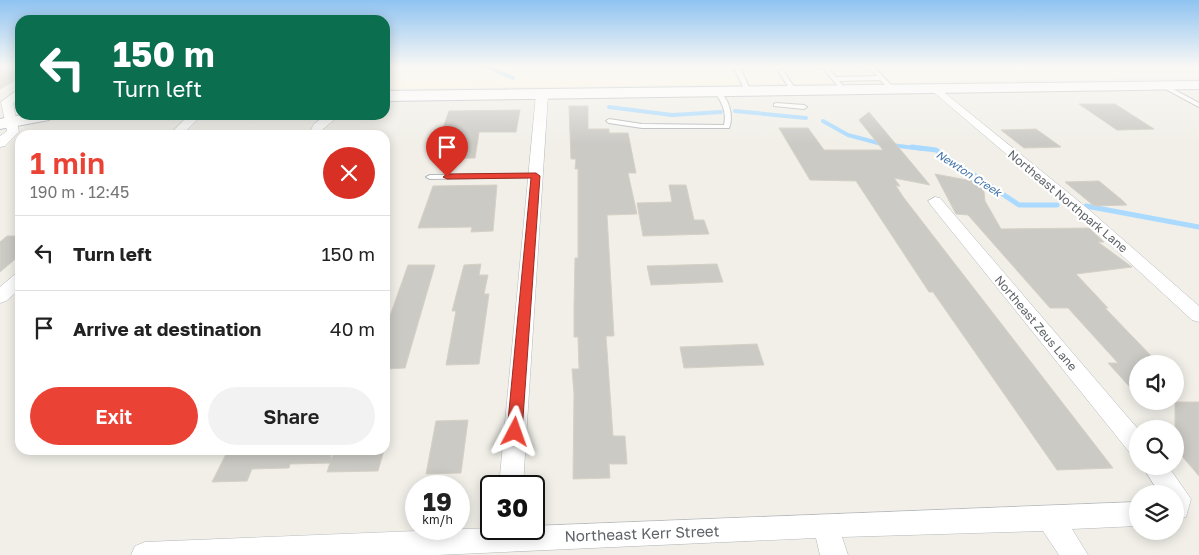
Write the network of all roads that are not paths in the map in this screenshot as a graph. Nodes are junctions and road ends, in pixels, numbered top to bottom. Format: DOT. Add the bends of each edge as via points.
graph roads {
  1 [pos="718,92"];
  2 [pos="721,92"];
  3 [pos="940,92"];
  4 [pos="1175,92"];
  5 [pos="542,94"];
  6 [pos="15,95"];
  7 [pos="390,96"];
  8 [pos="776,105"];
  9 [pos="1199,105"];
  10 [pos="804,107"];
  11 [pos="22,120"];
  12 [pos="191,120"];
  13 [pos="327,120"];
  14 [pos="609,122"];
  15 [pos="5,123"];
  16 [pos="180,130"];
  17 [pos="316,130"];
  18 [pos="0,143"];
  19 [pos="536,176"];
  20 [pos="430,177"];
  21 [pos="935,201"];
  22 [pos="15,284"];
  23 [pos="0,297"];
  24 [pos="1199,316"];
  25 [pos="1129,435"];
  26 [pos="512,475"];
  27 [pos="1129,515"];
  28 [pos="1050,519"];
  29 [pos="825,526"];
  30 [pos="506,541"];
  31 [pos="144,555"];
  32 [pos="834,555"];
  33 [pos="1074,555"];
  1 -- 2 [label="main road"];
  1 -- 5 [label="main road"];
  1 -- 14 [label="lane" via="728,111 730,119 727,126 642,126"];
  3 -- 24 [label="street, Northeast Northpark Lane" via="1082,211"];
  4 -- 9 [label="lane"];
  5 -- 7 [label="main road"];
  5 -- 19 [label="street"];
  6 -- 15 [label="street" via="7,102"];
  8 -- 10 [label="lane"];
  11 -- 15 [label="main road"];
  12 -- 16 [label="street"];
  13 -- 17 [label="street"];
  15 -- 18 [label="street" via="13,132"];
  19 -- 20 [label="lane"];
  19 -- 26 [label="street"];
  21 -- 25 [label="street, Northeast Zeus Lane"];
  22 -- 23 [label="street"];
  27 -- 28 [label="street"];
  28 -- 29 [label="street, Northeast Kerr Street"];
  28 -- 33 [label="street"];
  29 -- 30 [label="street, Northeast Kerr Street"];
  29 -- 32 [label="street"];
  30 -- 31 [label="street, Northeast Kerr Street"];
}
